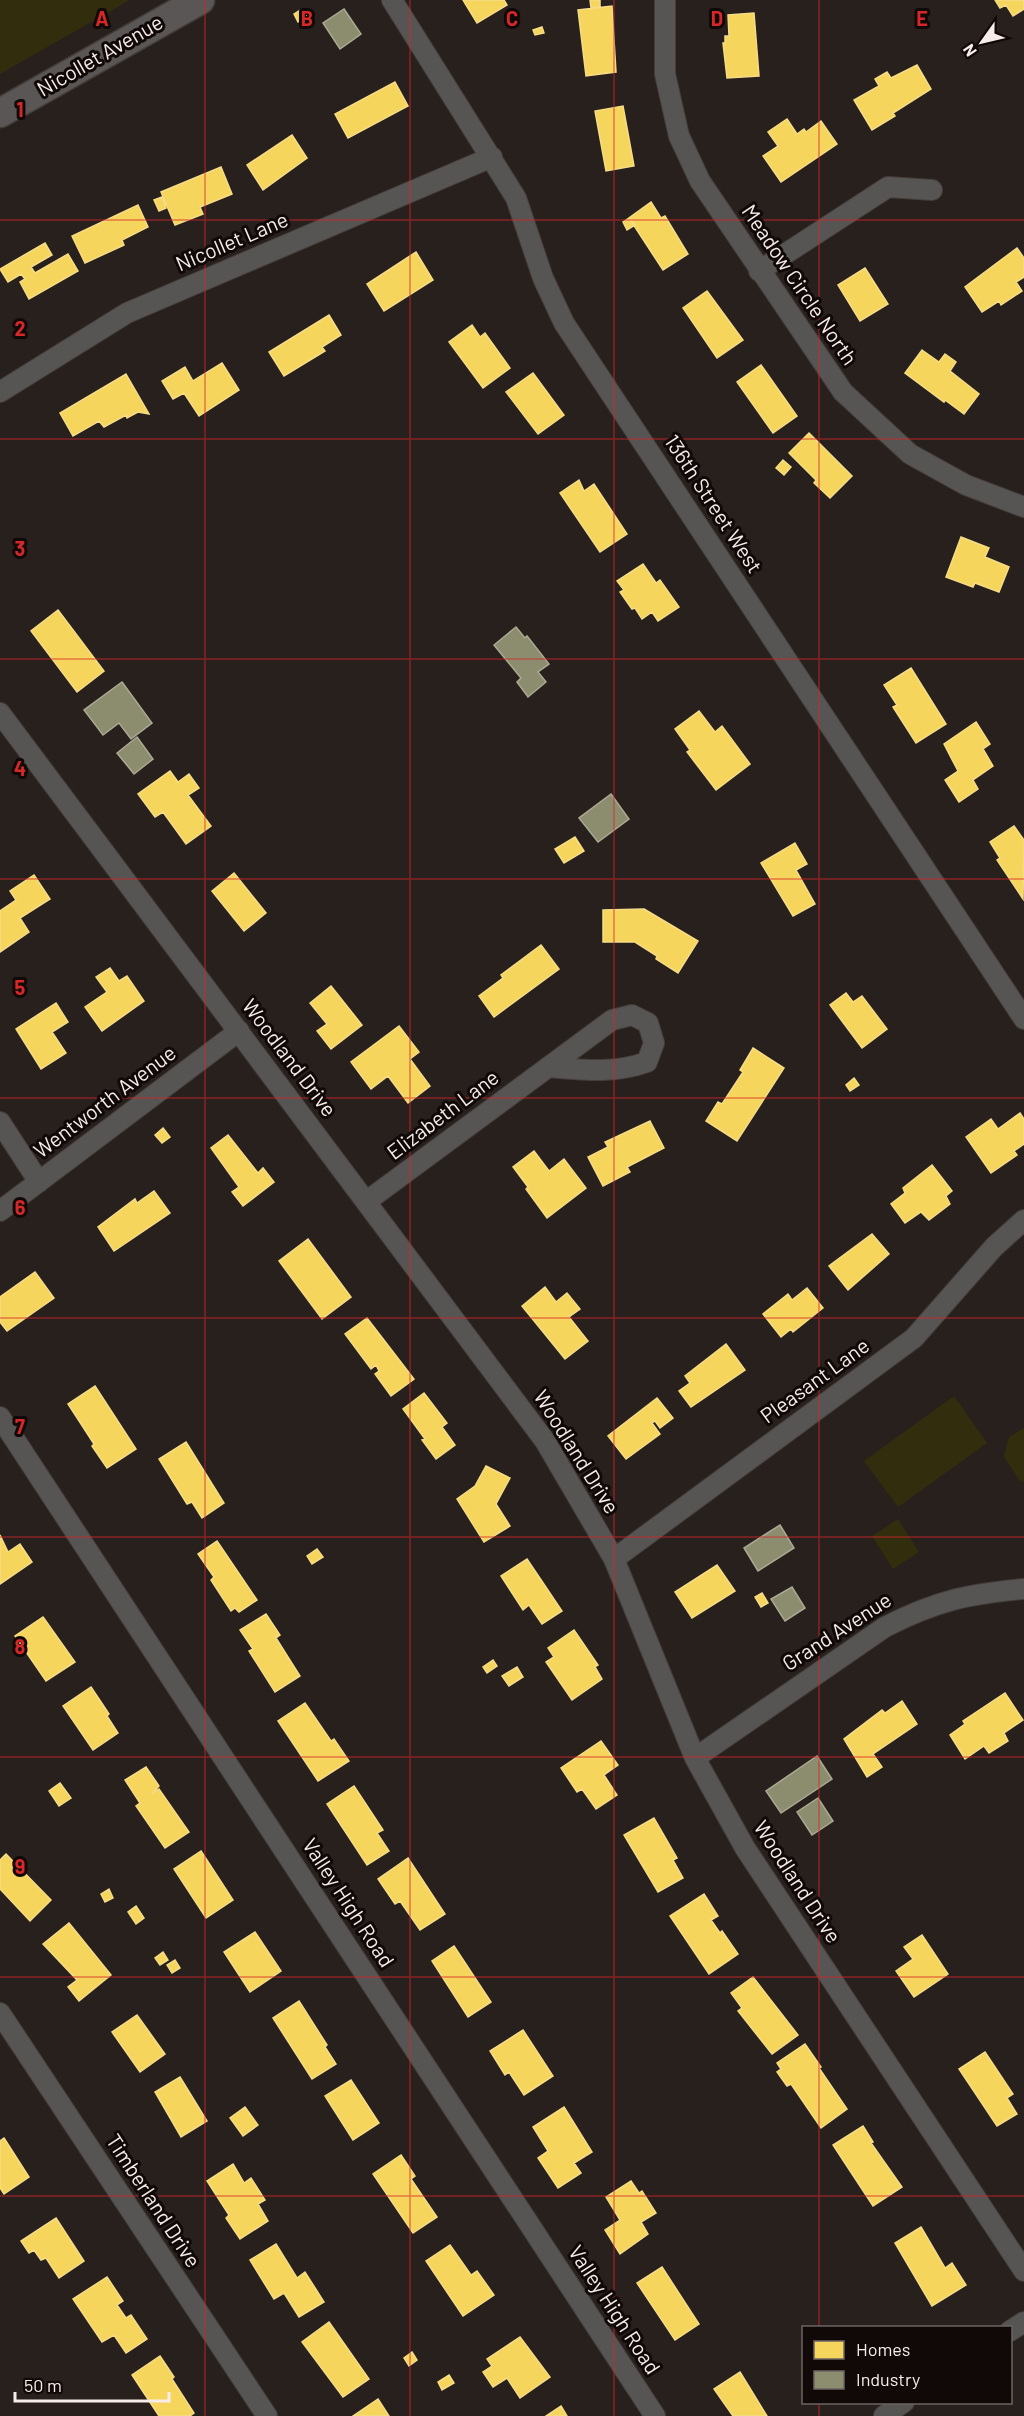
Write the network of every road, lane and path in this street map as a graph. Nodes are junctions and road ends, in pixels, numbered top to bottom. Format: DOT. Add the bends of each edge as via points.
graph roads {
  1 [pos="200,0"];
  2 [pos="392,0"];
  3 [pos="665,0"];
  4 [pos="167,8"];
  5 [pos="0,113"];
  6 [pos="492,157"];
  7 [pos="933,190"];
  8 [pos="759,272"];
  9 [pos="0,392"];
  10 [pos="1024,507"];
  11 [pos="0,712"];
  12 [pos="1024,1018"];
  13 [pos="238,1031"];
  14 [pos="548,1067"];
  15 [pos="0,1122"];
  16 [pos="39,1182"];
  17 [pos="367,1201"];
  18 [pos="0,1211"];
  19 [pos="1024,1220"];
  20 [pos="0,1417"];
  21 [pos="614,1559"];
  22 [pos="1024,1589"];
  23 [pos="694,1758"];
  24 [pos="0,2013"];
  25 [pos="1024,2271"];
  26 [pos="902,2404"];
  27 [pos="267,2416"];
  28 [pos="655,2416"];
  29 [pos="884,2416"];
  1 -- 4 [label="main road, Nicollet Avenue"];
  2 -- 6 [label="street, 136th Street West"];
  3 -- 8 [label="street, Meadow Circle North" via="665,74 679,136 700,181"];
  4 -- 5 [label="main road, Nicollet Avenue"];
  6 -- 9 [label="street, Nicollet Lane" via="127,313"];
  6 -- 12 [label="street, 136th Street West" via="516,198 543,278 564,323"];
  7 -- 8 [label="street" via="888,187"];
  8 -- 10 [label="street, Meadow Circle North" via="843,392 910,454 966,485"];
  11 -- 13 [label="street, Woodland Drive"];
  13 -- 16 [label="street, Wentworth Avenue"];
  13 -- 17 [label="street, Woodland Drive"];
  14 -- 14 [label="street, Elizabeth Lane" via="612,1020 632,1015 648,1023 654,1043 647,1062 628,1069 600,1071"];
  14 -- 17 [label="street, Elizabeth Lane"];
  15 -- 16 [label="street"];
  16 -- 18 [label="street, Wentworth Avenue"];
  17 -- 21 [label="street, Woodland Drive" via="545,1441"];
  19 -- 21 [label="street, Pleasant Lane" via="994,1247 914,1338"];
  20 -- 28 [label="street, Valley High Road"];
  21 -- 23 [label="street, Woodland Drive"];
  22 -- 23 [label="street, Grand Avenue" via="975,1593 912,1613 885,1627"];
  23 -- 25 [label="street, Woodland Drive" via="745,1848"];
  24 -- 27 [label="street, Timberland Drive"];
  26 -- 29 [label="street"];
}
